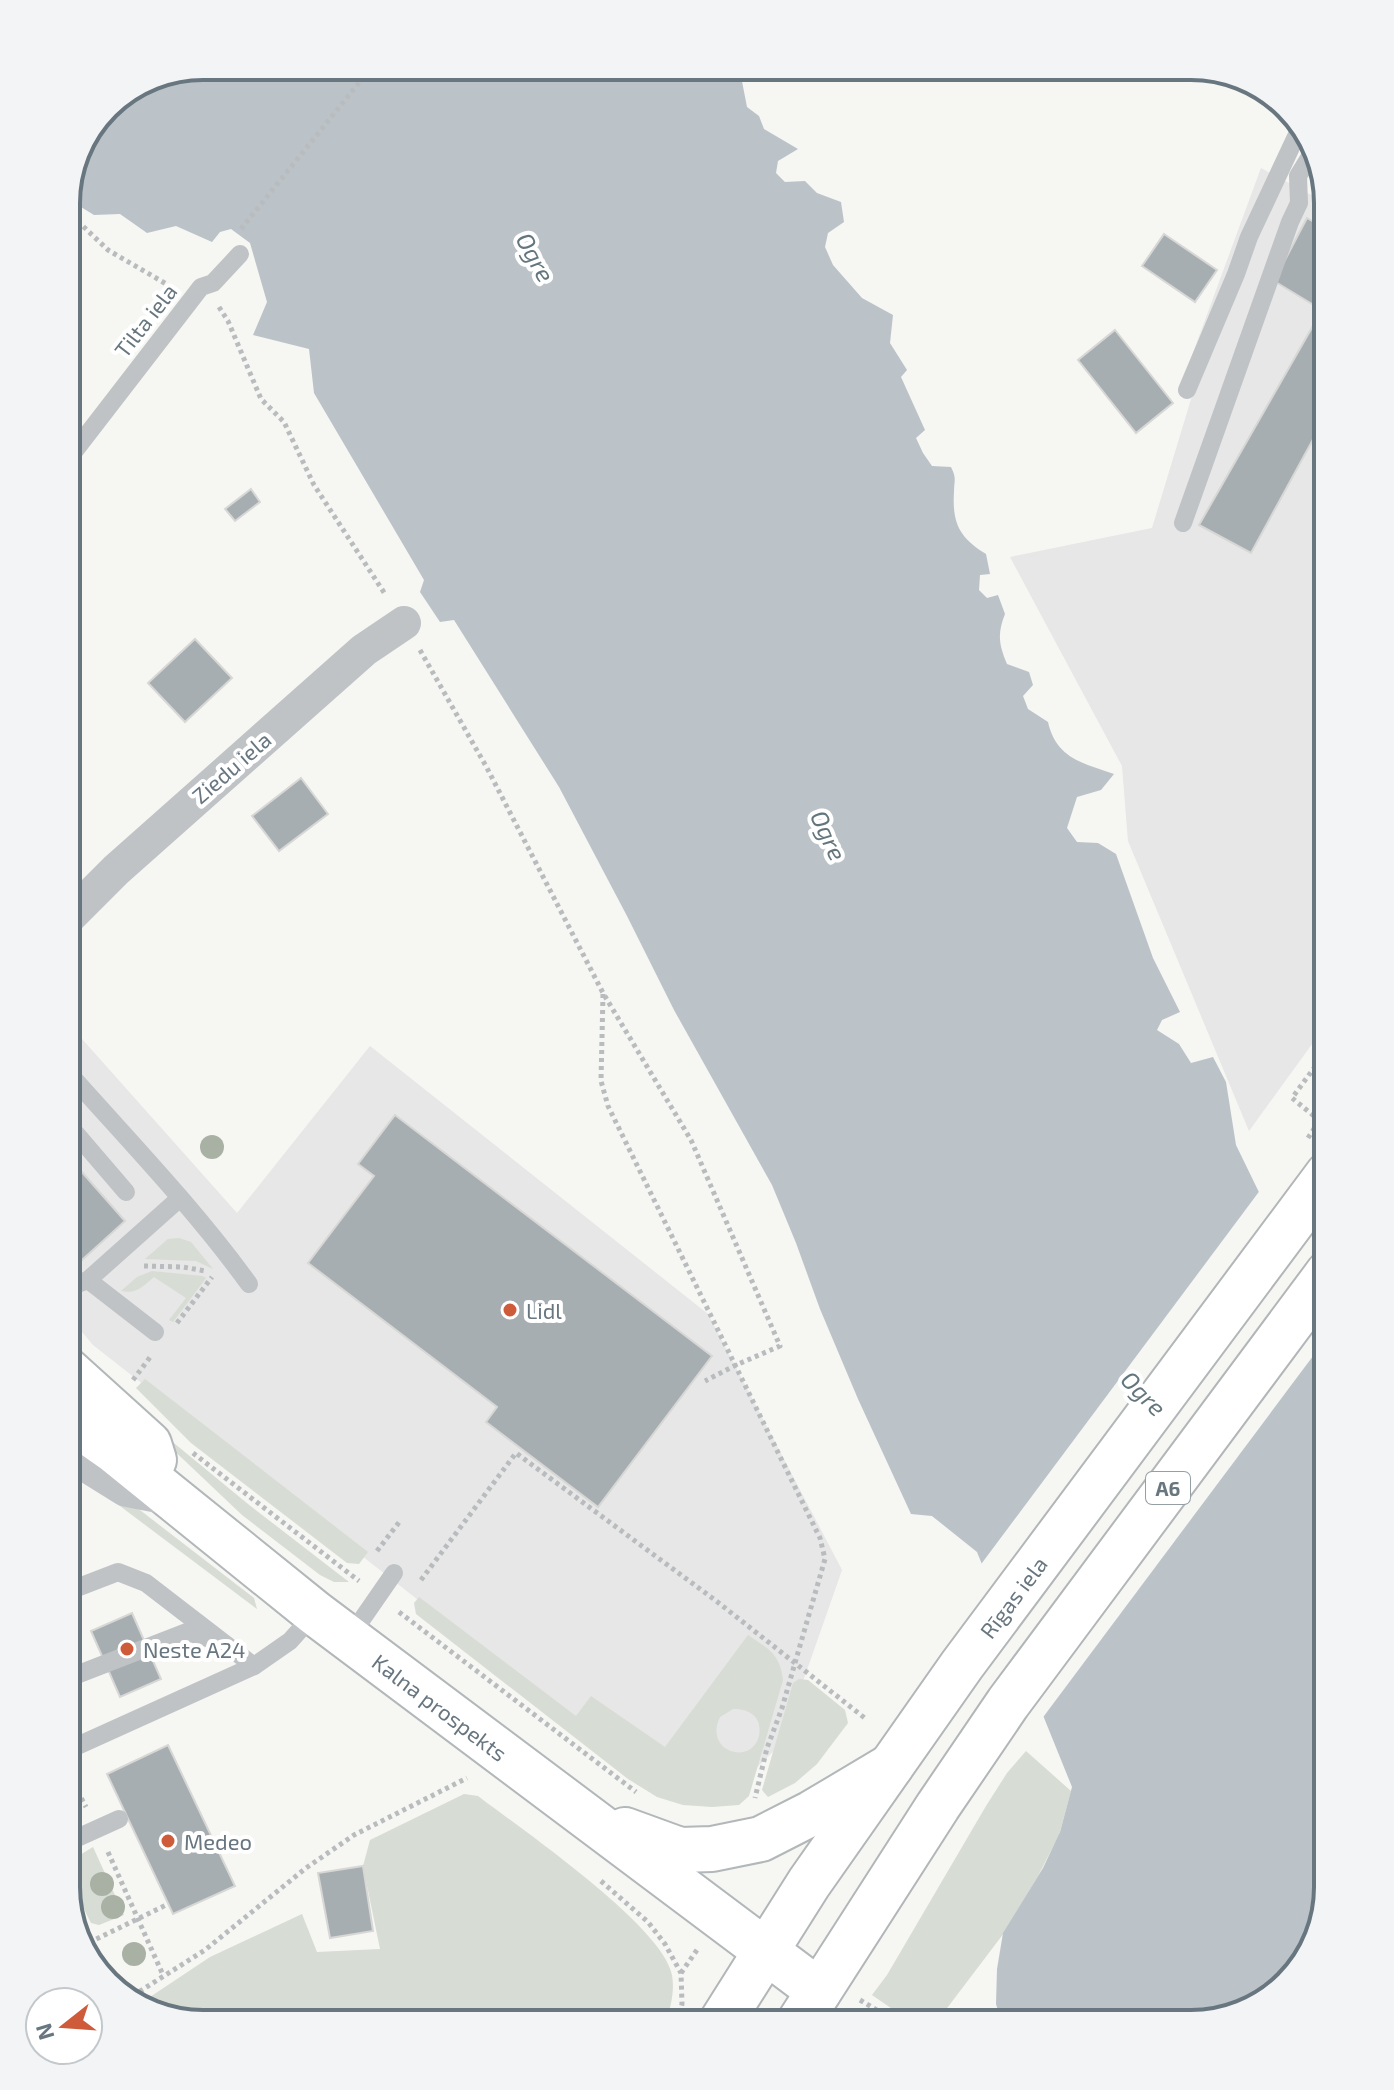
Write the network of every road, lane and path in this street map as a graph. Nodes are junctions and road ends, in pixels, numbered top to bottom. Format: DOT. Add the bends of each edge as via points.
graph roads {
  1 [pos="362,80"];
  2 [pos="1295,139"];
  3 [pos="1307,162"];
  4 [pos="80,223"];
  5 [pos="237,246"];
  6 [pos="192,300"];
  7 [pos="1187,390"];
  8 [pos="80,444"];
  9 [pos="1183,523"];
  10 [pos="404,623"];
  11 [pos="80,906"];
  12 [pos="603,993"];
  13 [pos="1314,1068"];
  14 [pos="80,1086"];
  15 [pos="1314,1116"];
  16 [pos="80,1138"];
  17 [pos="126,1192"];
  18 [pos="1314,1193"];
  19 [pos="180,1198"];
  20 [pos="88,1280"];
  21 [pos="80,1283"];
  22 [pos="249,1284"];
  23 [pos="1314,1292"];
  24 [pos="155,1332"];
  25 [pos="736,1365"];
  26 [pos="705,1381"];
  27 [pos="80,1382"];
  28 [pos="80,1427"];
  29 [pos="186,1447"];
  30 [pos="80,1457"];
  31 [pos="165,1493"];
  32 [pos="394,1573"];
  33 [pos="417,1585"];
  34 [pos="80,1587"];
  35 [pos="378,1596"];
  36 [pos="406,1605"];
  37 [pos="315,1613"];
  38 [pos="408,1619"];
  39 [pos="349,1638"];
  40 [pos="223,1643"];
  41 [pos="794,1663"];
  42 [pos="254,1666"];
  43 [pos="80,1674"];
  44 [pos="866,1719"];
  45 [pos="80,1745"];
  46 [pos="891,1766"];
  47 [pos="467,1778"];
  48 [pos="80,1796"];
  49 [pos="642,1796"];
  50 [pos="583,1813"];
  51 [pos="119,1819"];
  52 [pos="97,1829"];
  53 [pos="80,1837"];
  54 [pos="761,1839"];
  55 [pos="168,1904"];
  56 [pos="138,1919"];
  57 [pos="93,1941"];
  58 [pos="766,1951"];
  59 [pos="681,1973"];
  60 [pos="163,1975"];
  61 [pos="139,1991"];
  62 [pos="833,2006"];
  63 [pos="680,2010"];
  64 [pos="729,2010"];
  1 -- 5 [label="path"];
  2 -- 7 [label="lane"];
  3 -- 9 [label="lane" via="1298,176 1299,203"];
  4 -- 6 [label="path" via="108,250"];
  5 -- 6 [label="lane, Tilta iela" via="213,283 201,287"];
  6 -- 8 [label="lane, Tilta iela"];
  6 -- 10 [label="path" via="214,301 228,321 261,399 284,422 314,485"];
  10 -- 11 [label="street, Ziedu iela" via="364,650"];
  10 -- 12 [label="path" via="487,768"];
  12 -- 25 [label="path" via="601,1081 608,1106"];
  12 -- 25 [label="path" via="691,1140 780,1346"];
  13 -- 15 [label="path" via="1292,1098"];
  14 -- 19 [label="lane"];
  16 -- 17 [label="lane"];
  18 -- 46 [label="main road, Rīgas iela / A6"];
  19 -- 20 [label="lane"];
  19 -- 22 [label="lane"];
  20 -- 21 [label="lane"];
  20 -- 24 [label="lane"];
  23 -- 62 [label="main road, A6" via="1008,1703 938,1806"];
  25 -- 26 [label="path"];
  25 -- 41 [label="path" via="820,1538 825,1559"];
  27 -- 31 [label="main road" via="149,1444"];
  28 -- 31 [label="main road, Kalna prospekts"];
  29 -- 35 [label="path"];
  30 -- 31 [label="street" via="127,1486"];
  31 -- 37 [label="main road, Kalna prospekts"];
  32 -- 35 [label="lane"];
  33 -- 41 [label="path" via="516,1453"];
  34 -- 40 [label="lane" via="118,1572 146,1583"];
  35 -- 38 [label="path"];
  35 -- 39 [label="lane"];
  36 -- 38 [label="path"];
  37 -- 39 [label="main road, Kalna prospekts"];
  37 -- 42 [label="lane" via="290,1641"];
  38 -- 49 [label="path"];
  39 -- 50 [label="main road, Kalna prospekts"];
  40 -- 42 [label="lane"];
  40 -- 43 [label="lane" via="187,1632"];
  41 -- 44 [label="path"];
  41 -- 54 [label="path" via="757,1785"];
  42 -- 45 [label="lane"];
  46 -- 54 [label="main road"];
  46 -- 58 [label="main road, Rīgas iela / A6"];
  47 -- 60 [label="path" via="354,1835 205,1950"];
  48 -- 52 [label="path"];
  50 -- 54 [label="main road" via="680,1850"];
  50 -- 58 [label="main road, Kalna prospekts"];
  51 -- 52 [label="lane"];
  52 -- 53 [label="lane"];
  52 -- 56 [label="path"];
  55 -- 56 [label="path"];
  56 -- 57 [label="path"];
  56 -- 60 [label="path"];
  58 -- 62 [label="main road, Kalna prospekts"];
  58 -- 64 [label="main road, Rīgas iela / A6"];
  59 -- 63 [label="path"];
  60 -- 61 [label="path"];
}
